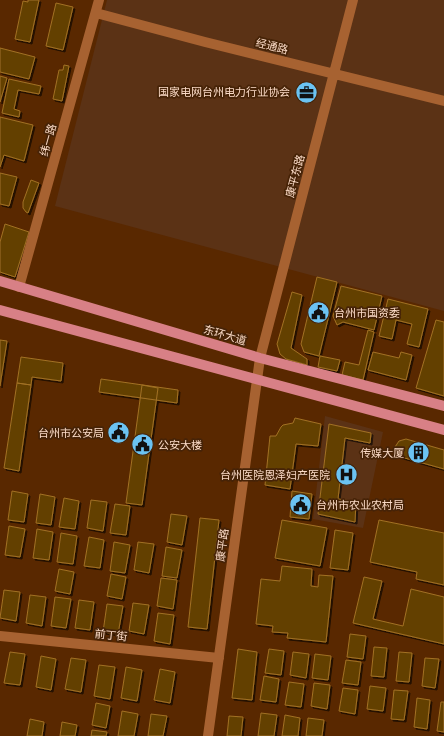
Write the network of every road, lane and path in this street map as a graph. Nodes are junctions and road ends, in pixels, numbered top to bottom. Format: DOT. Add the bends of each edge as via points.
graph roads {
  1 [pos="99,0"];
  2 [pos="353,0"];
  3 [pos="96,13"];
  4 [pos="334,74"];
  5 [pos="444,100"];
  6 [pos="0,281"];
  7 [pos="19,287"];
  8 [pos="0,310"];
  9 [pos="260,358"];
  10 [pos="257,380"];
  11 [pos="444,406"];
  12 [pos="444,430"];
  13 [pos="0,636"];
  14 [pos="219,658"];
  15 [pos="208,736"];
  1 -- 3 [label="street, 纬一路"];
  2 -- 4 [label="street, 康平东路"];
  3 -- 4 [label="street, 经通路"];
  3 -- 7 [label="street, 纬一路"];
  4 -- 5 [label="street, 经通路"];
  4 -- 9 [label="street, 康平东路"];
  6 -- 7 [label="main road, 东环大道"];
  7 -- 9 [label="main road, 东环大道"];
  8 -- 10 [label="main road"];
  9 -- 10 [label="street, 康平路"];
  9 -- 11 [label="main road, 东环大道"];
  10 -- 12 [label="main road"];
  10 -- 14 [label="street, 康平路"];
  13 -- 14 [label="street, 前丁街"];
  14 -- 15 [label="street, 康平路"];
}
